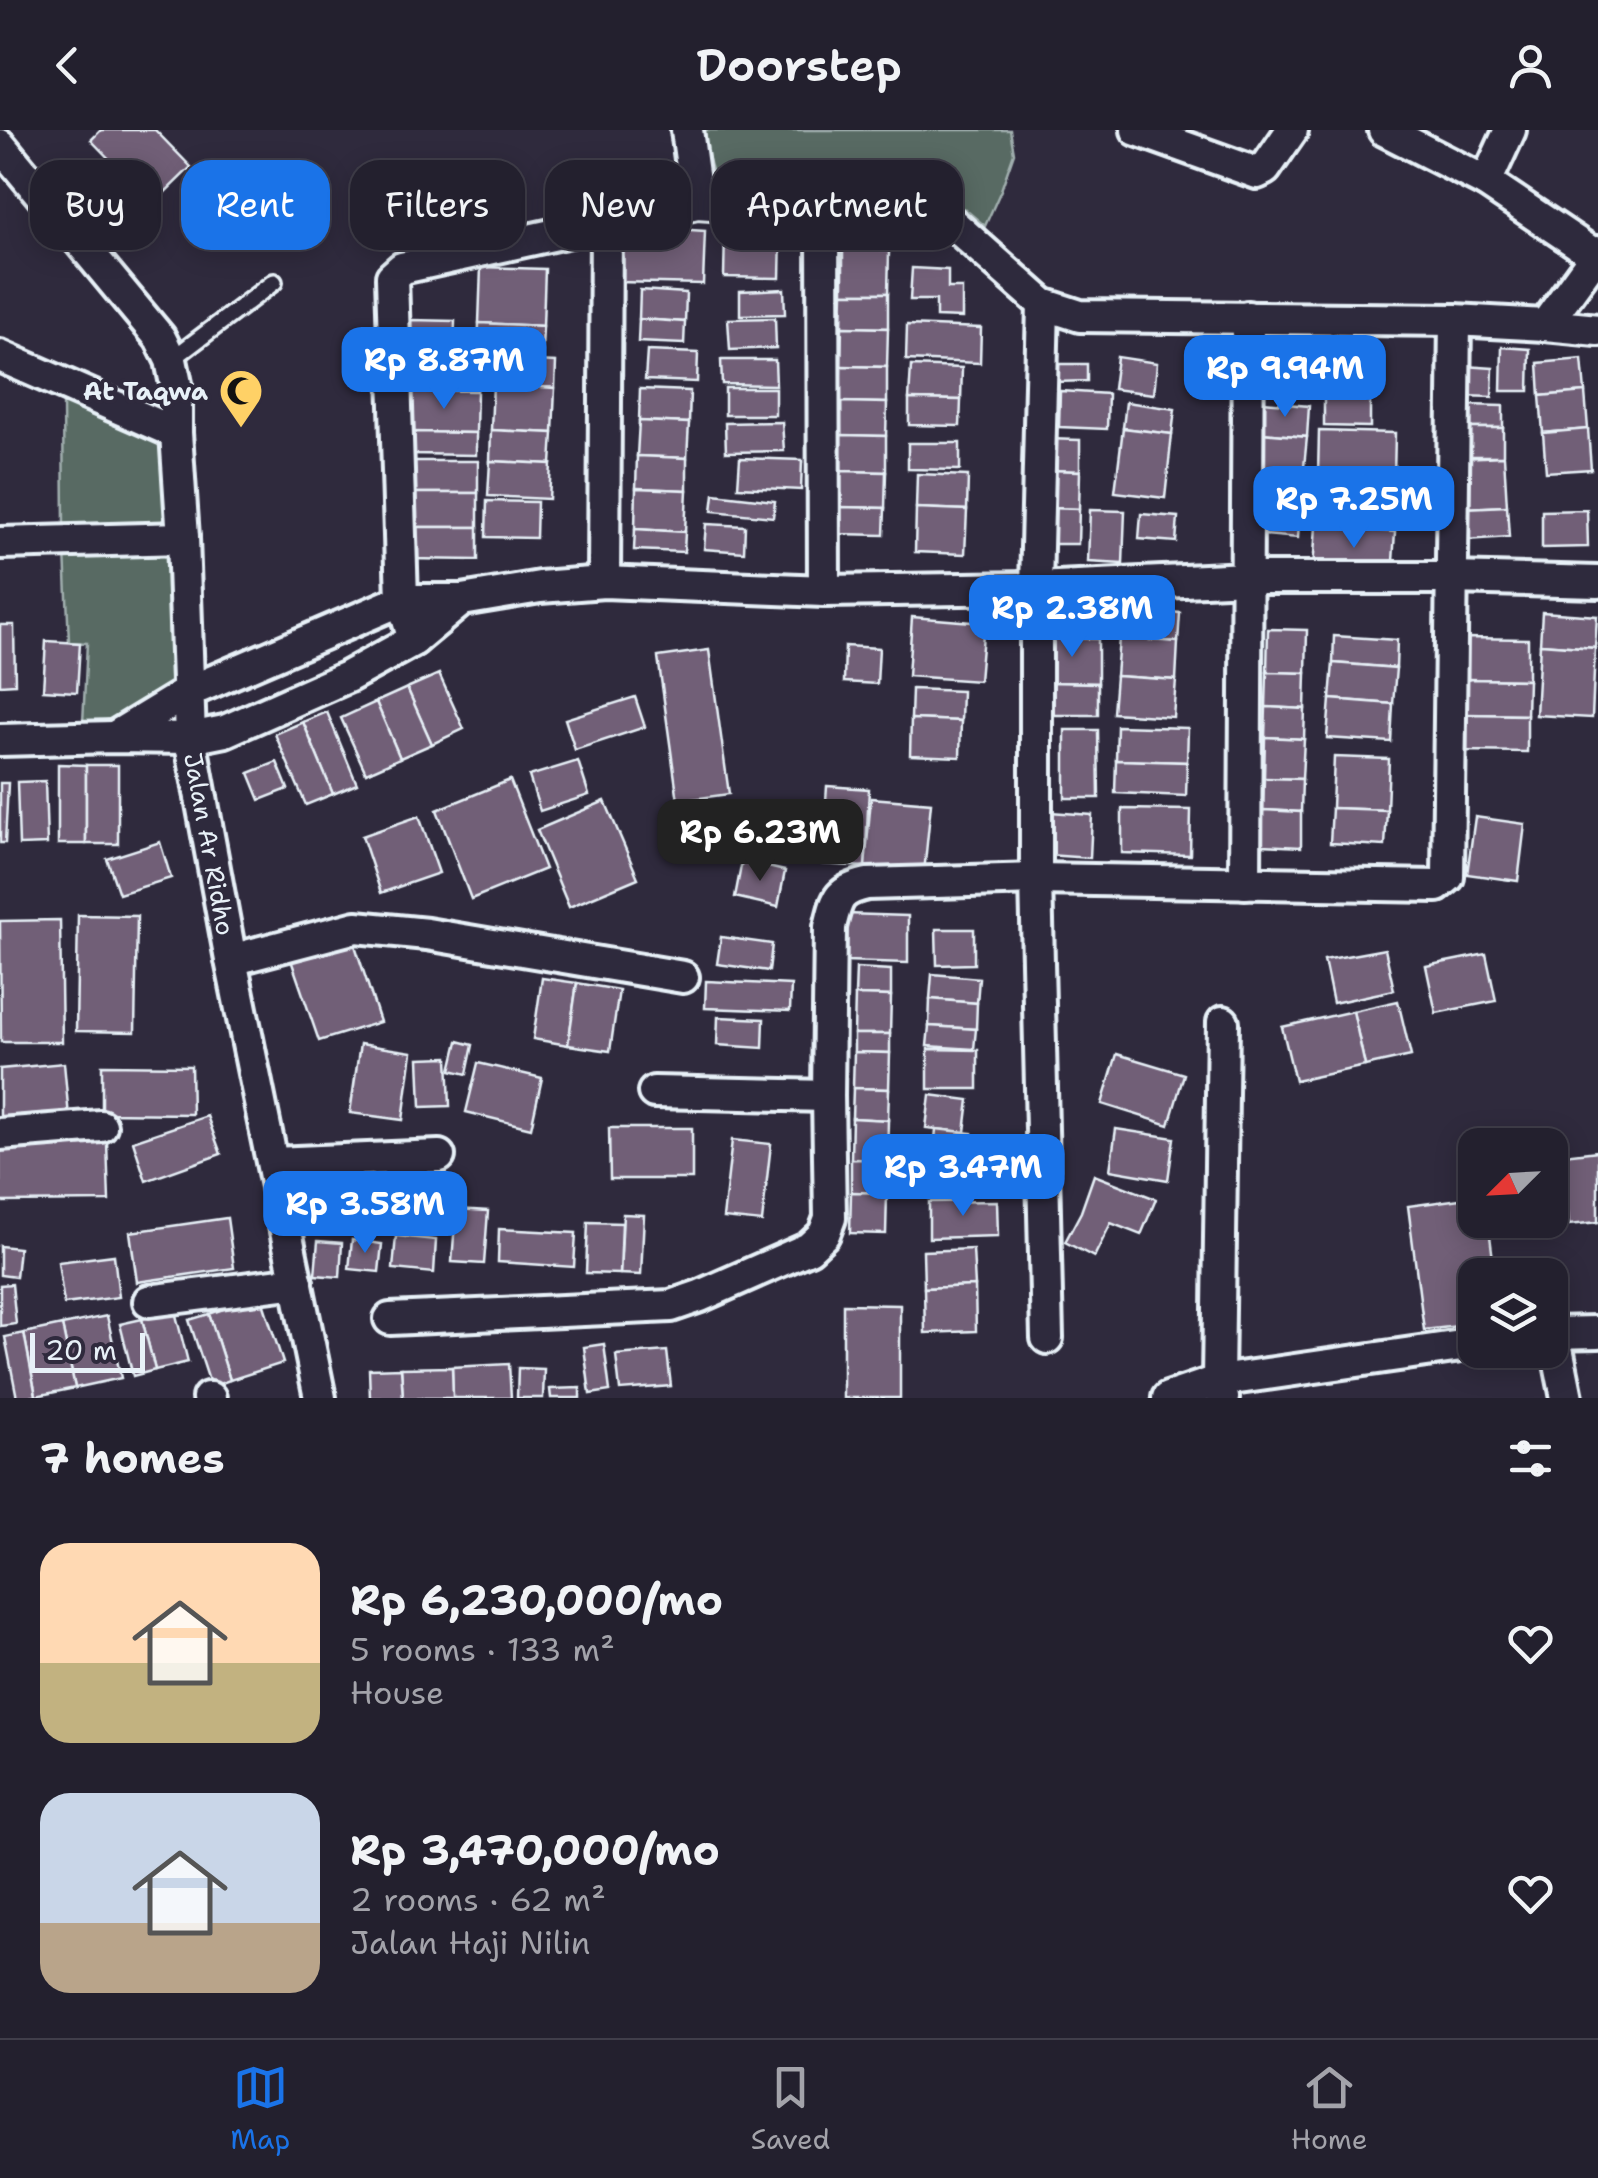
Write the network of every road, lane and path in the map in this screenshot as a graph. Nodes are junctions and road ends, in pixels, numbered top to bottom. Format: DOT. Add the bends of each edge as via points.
graph roads {
  1 [pos="687,130"];
  2 [pos="1137,130"];
  3 [pos="1292,130"];
  4 [pos="1384,130"];
  5 [pos="1510,130"];
  6 [pos="0,145"];
  7 [pos="1486,182"];
  8 [pos="697,203"];
  9 [pos="691,204"];
  10 [pos="711,204"];
  11 [pos="963,233"];
  12 [pos="545,236"];
  13 [pos="606,250"];
  14 [pos="823,250"];
  15 [pos="1596,254"];
  16 [pos="274,282"];
  17 [pos="1043,304"];
  18 [pos="1248,317"];
  19 [pos="1455,320"];
  20 [pos="1545,325"];
  21 [pos="1598,330"];
  22 [pos="166,349"];
  23 [pos="0,356"];
  24 [pos="176,433"];
  25 [pos="183,538"];
  26 [pos="1,543"];
  27 [pos="1247,578"];
  28 [pos="1452,578"];
  29 [pos="604,582"];
  30 [pos="1598,582"];
  31 [pos="1036,588"];
  32 [pos="824,591"];
  33 [pos="402,600"];
  34 [pos="462,600"];
  35 [pos="414,640"];
  36 [pos="188,692"];
  37 [pos="114,736"];
  38 [pos="190,738"];
  39 [pos="0,740"];
  40 [pos="1036,879"];
  41 [pos="1245,883"];
  42 [pos="230,960"];
  43 [pos="683,977"];
  44 [pos="1222,1022"];
  45 [pos="654,1092"];
  46 [pos="828,1096"];
  47 [pos="100,1126"];
  48 [pos="0,1134"];
  49 [pos="439,1156"];
  50 [pos="273,1163"];
  51 [pos="297,1282"];
  52 [pos="149,1301"];
  53 [pos="390,1319"];
  54 [pos="1598,1332"];
  55 [pos="1568,1333"];
  56 [pos="1047,1338"];
  57 [pos="1458,1347"];
  58 [pos="1560,1368"];
  59 [pos="1221,1390"];
  60 [pos="320,1398"];
  61 [pos="1168,1398"];
  62 [pos="1567,1398"];
  1 -- 8 [label="street"];
  2 -- 3 [label="street" via="1257,173"];
  4 -- 7 [label="street"];
  5 -- 7 [label="street"];
  6 -- 22 [label="street"];
  7 -- 15 [label="street"];
  8 -- 9 [label="street"];
  8 -- 10 [label="street"];
  11 -- 17 [label="street"];
  12 -- 33 [label="street" via="421,263 392,276"];
  13 -- 29 [label="street"];
  14 -- 32 [label="street"];
  15 -- 20 [label="street"];
  16 -- 22 [label="lane"];
  17 -- 18 [label="street" via="1080,316"];
  17 -- 31 [label="street"];
  18 -- 19 [label="street"];
  18 -- 27 [label="street"];
  19 -- 20 [label="street"];
  19 -- 28 [label="street"];
  20 -- 21 [label="street"];
  22 -- 24 [label="street, Jalan Ar Ridho" via="176,384"];
  23 -- 24 [label="street"];
  24 -- 25 [label="street, Jalan Ar Ridho"];
  25 -- 26 [label="street"];
  25 -- 36 [label="street, Jalan Ar Ridho"];
  27 -- 28 [label="street"];
  27 -- 31 [label="street"];
  27 -- 41 [label="street"];
  28 -- 30 [label="street"];
  28 -- 41 [label="street" via="1448,877 1436,886"];
  29 -- 32 [label="street"];
  29 -- 34 [label="street"];
  31 -- 32 [label="street"];
  31 -- 40 [label="street"];
  33 -- 34 [label="street"];
  33 -- 35 [label="street"];
  33 -- 36 [label="street"];
  34 -- 35 [label="street"];
  35 -- 38 [label="street" via="260,716"];
  36 -- 37 [label="street"];
  36 -- 38 [label="street, Jalan Ar Ridho"];
  37 -- 38 [label="street"];
  37 -- 39 [label="street"];
  38 -- 42 [label="street, Jalan Ar Ridho"];
  40 -- 41 [label="street"];
  40 -- 46 [label="street" via="848,888 830,927"];
  40 -- 56 [label="street"];
  42 -- 43 [label="street" via="356,927"];
  42 -- 50 [label="street, Jalan Ar Ridho"];
  44 -- 59 [label="street"];
  45 -- 46 [label="street"];
  46 -- 53 [label="street" via="830,1218 809,1248 671,1306"];
  47 -- 48 [label="street"];
  49 -- 50 [label="street"];
  50 -- 51 [label="street, Jalan Ar Ridho"];
  51 -- 52 [label="street"];
  51 -- 60 [label="street, Jalan Ar Ridho"];
  54 -- 55 [label="street"];
  57 -- 59 [label="street"];
  58 -- 62 [label="street"];
  59 -- 61 [label="street"];
}
